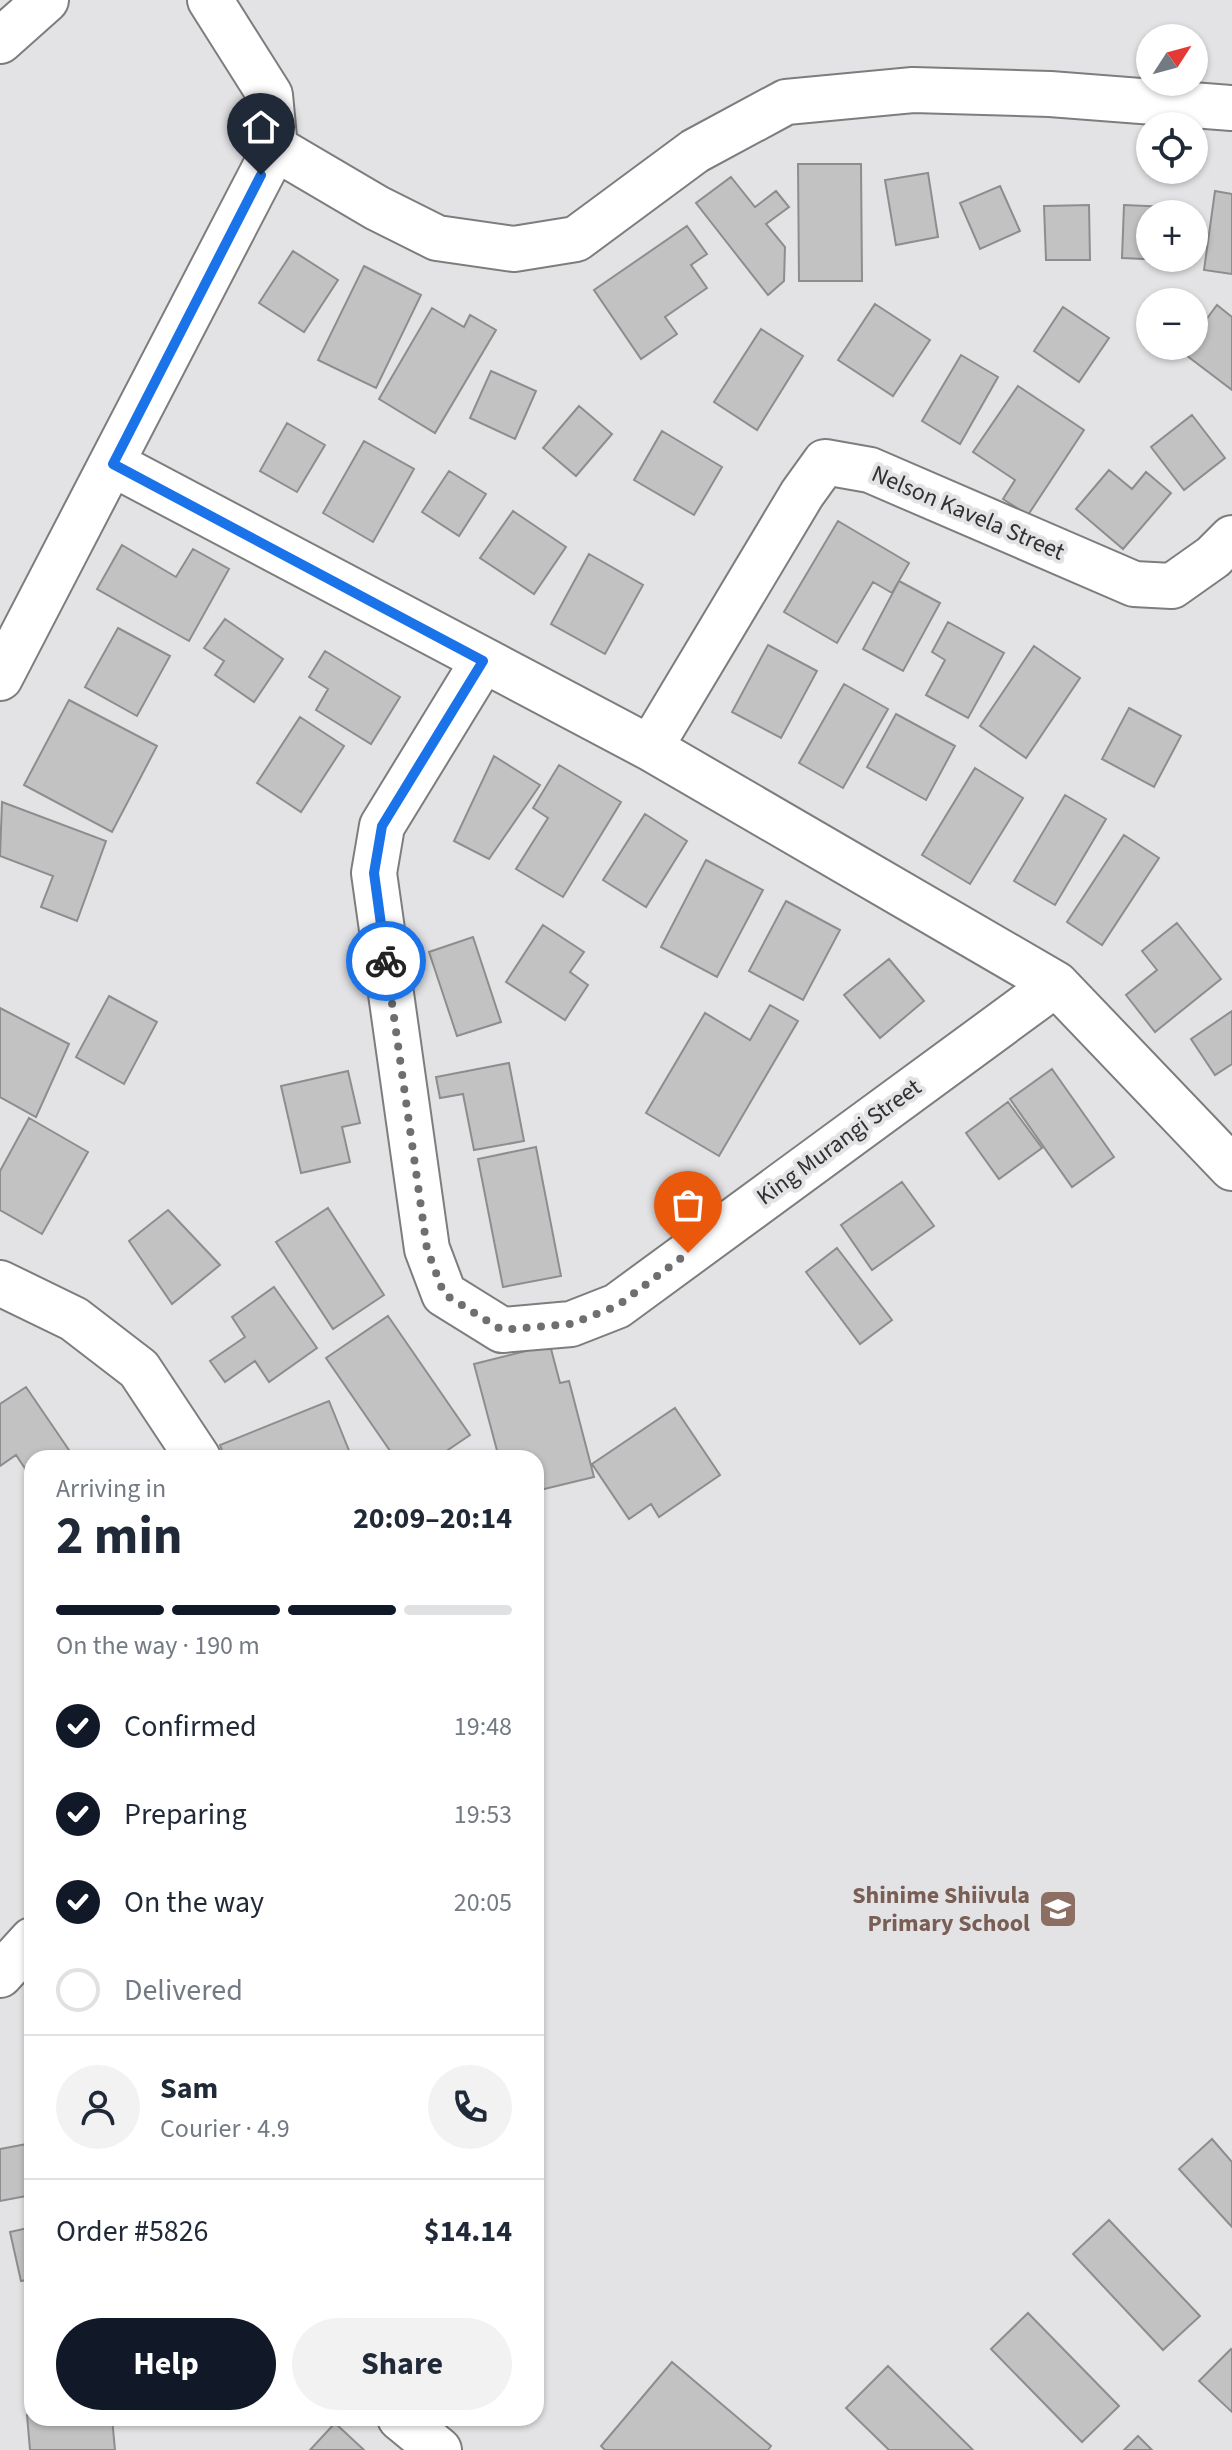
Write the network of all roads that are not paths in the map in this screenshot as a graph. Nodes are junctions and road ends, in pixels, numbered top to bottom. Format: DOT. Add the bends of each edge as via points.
graph roads {
  1 [pos="46,0"];
  2 [pos="210,0"];
  3 [pos="0,41"];
  4 [pos="1232,108"];
  5 [pos="275,148"];
  6 [pos="113,464"];
  7 [pos="1232,538"];
  8 [pos="483,661"];
  9 [pos="0,678"];
  10 [pos="650,748"];
  11 [pos="1056,984"];
  12 [pos="1232,1168"];
  13 [pos="0,1283"];
  14 [pos="193,1450"];
  15 [pos="24,1949"];
  16 [pos="0,1975"];
  17 [pos="410,2426"];
  18 [pos="439,2450"];
  1 -- 3 [label="street"];
  2 -- 5 [label="street" via="270,95"];
  4 -- 5 [label="street" via="913,90 786,102 695,151 576,239 514,249 437,238"];
  5 -- 6 [label="street"];
  6 -- 8 [label="street"];
  6 -- 9 [label="street"];
  7 -- 10 [label="street, Nelson Kavela Street" via="1172,586 1134,584 870,470 825,462"];
  8 -- 10 [label="street"];
  8 -- 11 [label="street, King Murangi Street" via="382,826 374,873 427,1249 444,1294 502,1330 571,1324 617,1306"];
  10 -- 11 [label="street"];
  11 -- 12 [label="street"];
  13 -- 14 [label="street" via="74,1319 139,1369"];
  15 -- 16 [label="street"];
  17 -- 18 [label="street"];
}
